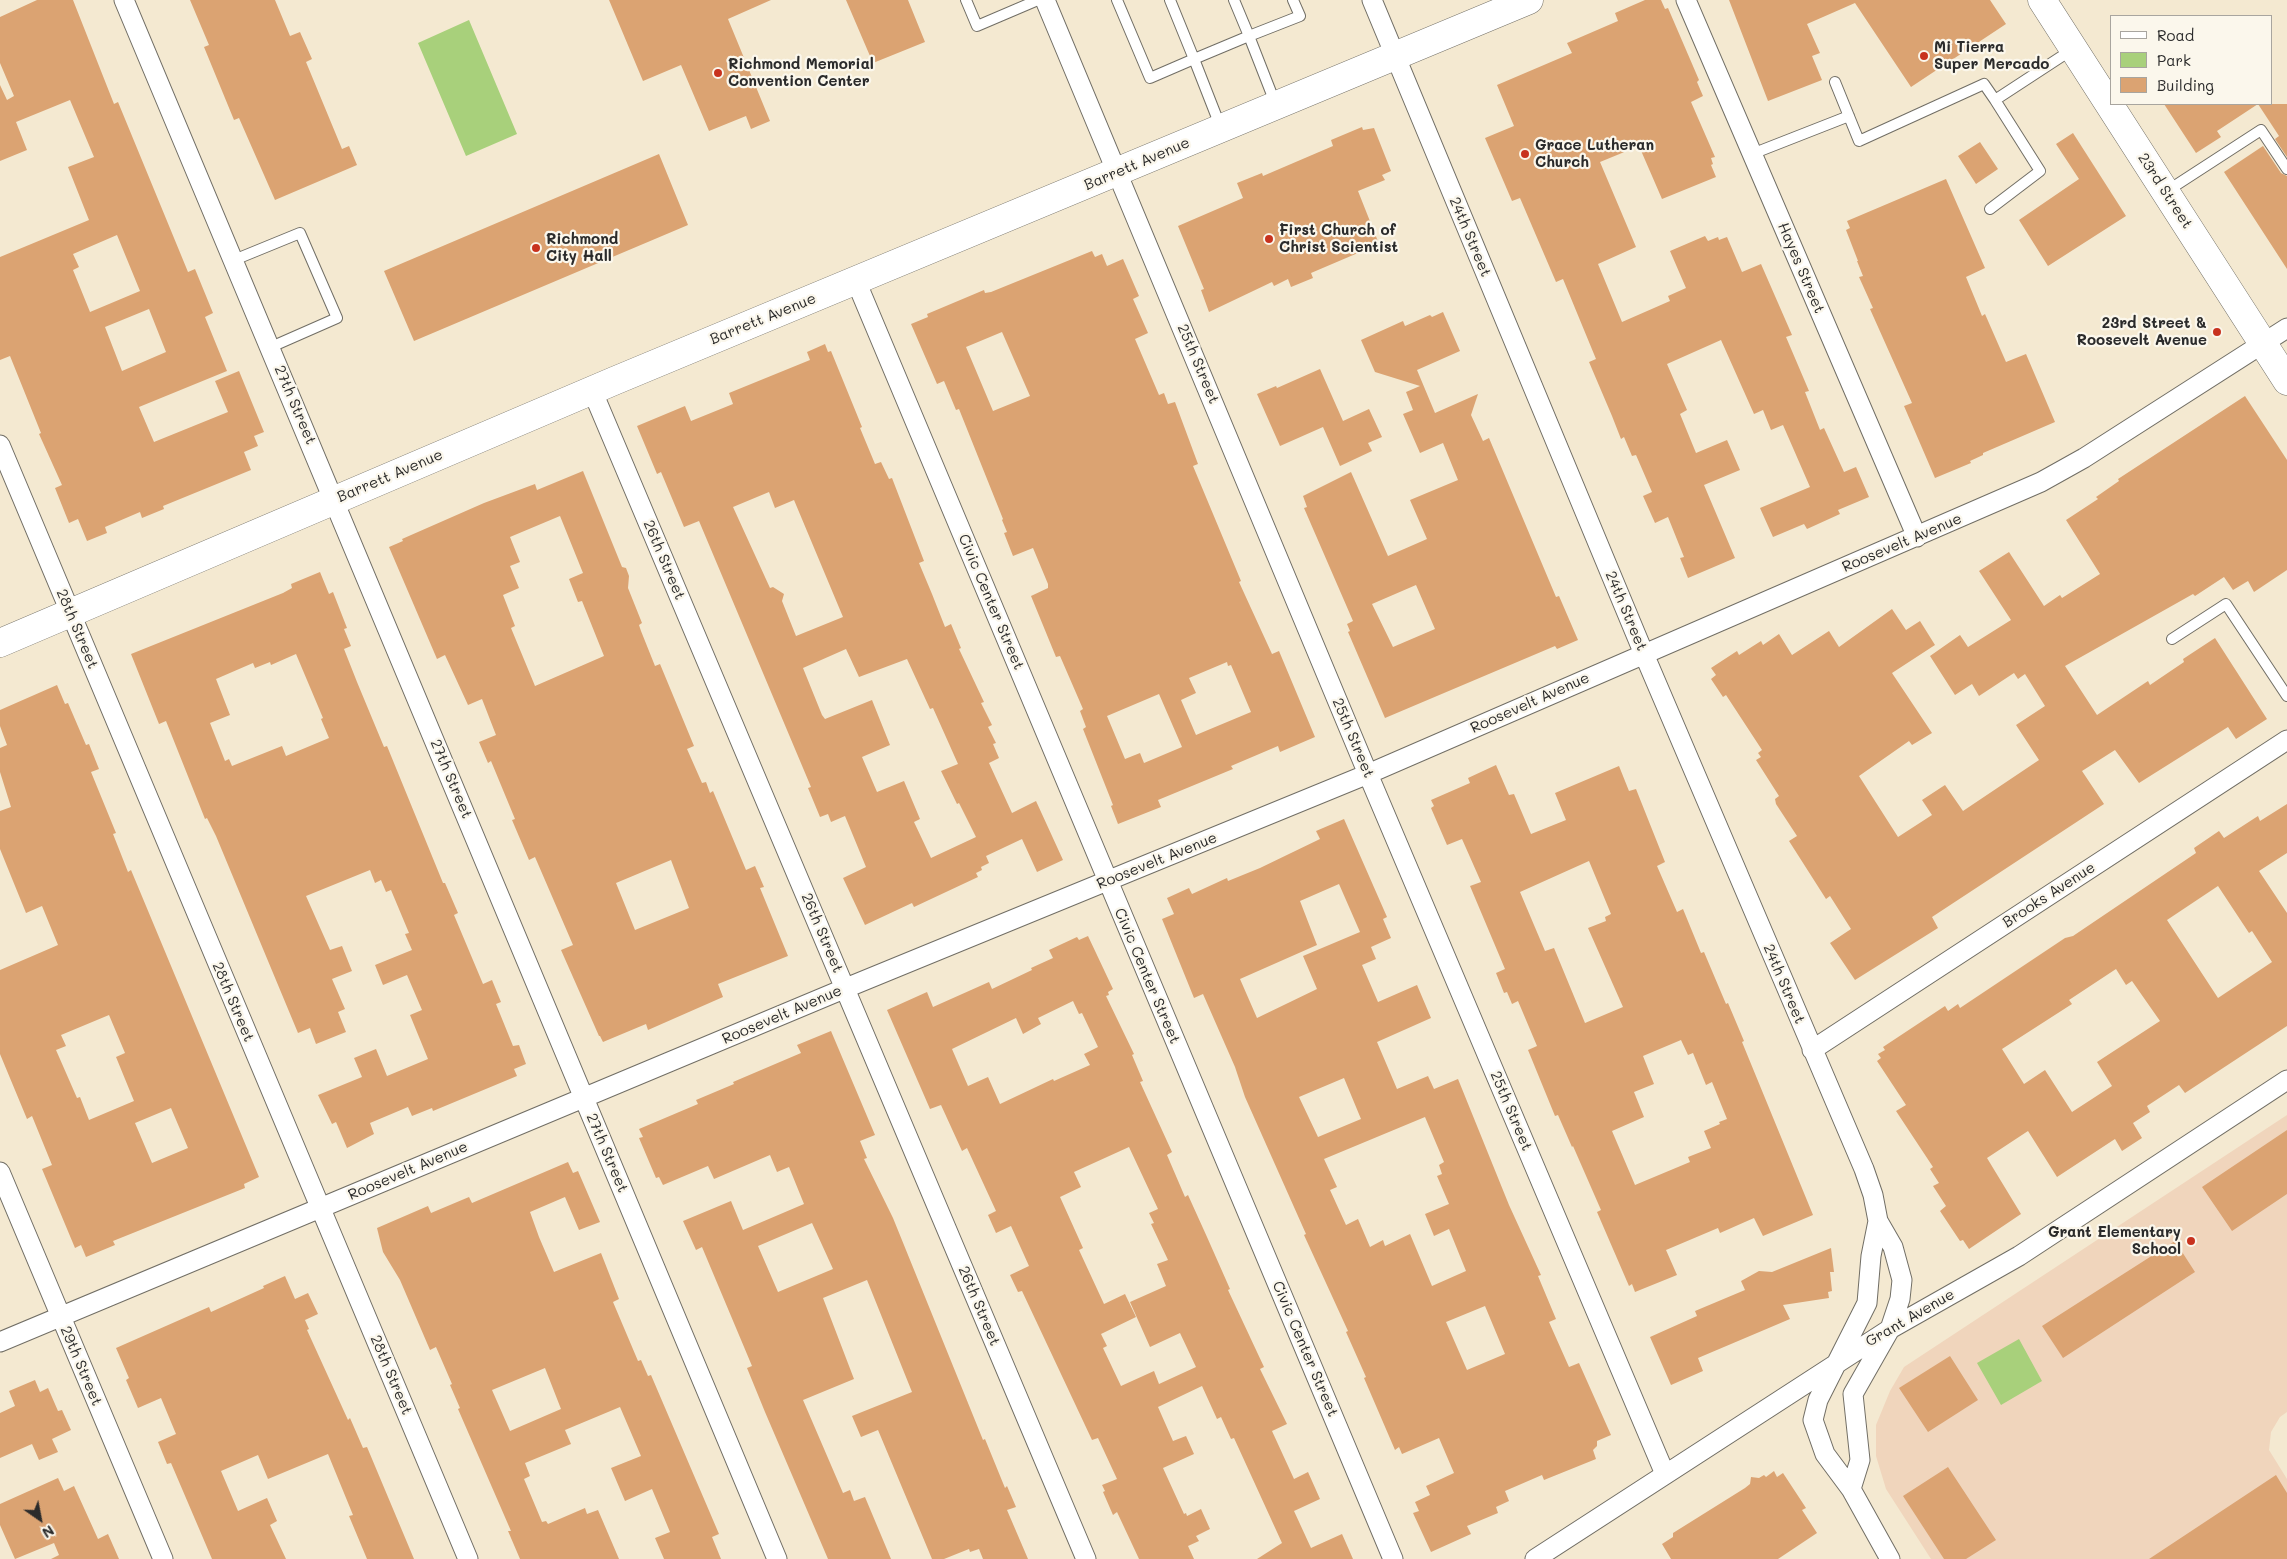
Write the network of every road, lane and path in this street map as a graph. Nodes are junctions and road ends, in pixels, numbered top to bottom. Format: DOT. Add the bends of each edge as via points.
graph roads {
  1 [pos="124,0"];
  2 [pos="966,0"];
  3 [pos="1038,0"];
  4 [pos="1045,0"];
  5 [pos="1117,0"];
  6 [pos="1170,0"];
  7 [pos="1234,0"];
  8 [pos="1293,0"];
  9 [pos="1372,0"];
  10 [pos="1528,0"];
  11 [pos="1686,0"];
  12 [pos="2042,0"];
  13 [pos="1249,36"];
  14 [pos="2074,49"];
  15 [pos="1395,55"];
  16 [pos="1194,59"];
  17 [pos="1835,82"];
  18 [pos="1995,100"];
  19 [pos="2110,105"];
  20 [pos="2110,105"];
  21 [pos="1277,106"];
  22 [pos="1849,116"];
  23 [pos="1221,129"];
  24 [pos="1752,154"];
  25 [pos="2287,169"];
  26 [pos="1118,172"];
  27 [pos="2166,192"];
  28 [pos="1990,209"];
  29 [pos="234,260"];
  30 [pos="856,281"];
  31 [pos="2287,328"];
  32 [pos="2263,343"];
  33 [pos="271,347"];
  34 [pos="2287,381"];
  35 [pos="592,390"];
  36 [pos="0,445"];
  37 [pos="335,500"];
  38 [pos="1917,537"];
  39 [pos="70,613"];
  40 [pos="2172,639"];
  41 [pos="0,643"];
  42 [pos="1644,654"];
  43 [pos="2287,696"];
  44 [pos="2287,740"];
  45 [pos="1368,774"];
  46 [pos="1107,881"];
  47 [pos="846,988"];
  48 [pos="1812,1050"];
  49 [pos="2287,1080"];
  50 [pos="584,1098"];
  51 [pos="0,1172"];
  52 [pos="320,1208"];
  53 [pos="1878,1221"];
  54 [pos="61,1317"];
  55 [pos="1890,1329"];
  56 [pos="0,1342"];
  57 [pos="1835,1363"];
  58 [pos="1665,1474"];
  59 [pos="1851,1489"];
  60 [pos="163,1559"];
  61 [pos="468,1559"];
  62 [pos="777,1559"];
  63 [pos="1086,1559"];
  64 [pos="1393,1559"];
  65 [pos="1535,1559"];
  66 [pos="1890,1559"];
  1 -- 29 [label="street, 27th Street"];
  2 -- 3 [label="lane" via="977,26"];
  4 -- 26 [label="street, 25th Street"];
  5 -- 16 [label="lane" via="1150,78"];
  6 -- 16 [label="lane"];
  7 -- 13 [label="lane"];
  8 -- 13 [label="lane" via="1300,16"];
  9 -- 15 [label="street, 24th Street"];
  10 -- 15 [label="main road, Barrett Avenue"];
  11 -- 24 [label="street, Hayes Street"];
  12 -- 14 [label="main road, 23rd Street"];
  13 -- 16 [label="lane"];
  13 -- 21 [label="lane"];
  14 -- 18 [label="lane"];
  14 -- 19 [label="main road, 23rd Street"];
  15 -- 21 [label="main road, Barrett Avenue"];
  15 -- 42 [label="street, 24th Street"];
  16 -- 23 [label="lane"];
  17 -- 22 [label="lane"];
  18 -- 22 [label="lane" via="1984,84 1859,141"];
  18 -- 28 [label="lane" via="2040,171"];
  20 -- 27 [label="main road, 23rd Street"];
  21 -- 23 [label="main road, Barrett Avenue"];
  22 -- 24 [label="lane"];
  23 -- 26 [label="main road, Barrett Avenue"];
  24 -- 38 [label="street, Hayes Street"];
  25 -- 27 [label="lane" via="2261,130"];
  26 -- 30 [label="main road, Barrett Avenue"];
  26 -- 45 [label="street, 25th Street"];
  27 -- 32 [label="main road, 23rd Street"];
  29 -- 33 [label="street, 27th Street"];
  29 -- 33 [label="lane" via="300,232 337,318"];
  30 -- 35 [label="main road, Barrett Avenue"];
  30 -- 46 [label="street, Civic Center Street"];
  31 -- 32 [label="street, Roosevelt Avenue"];
  32 -- 34 [label="main road, 23rd Street"];
  32 -- 38 [label="street, Roosevelt Avenue" via="2084,458 2041,482"];
  33 -- 37 [label="street, 27th Street"];
  35 -- 37 [label="main road, Barrett Avenue"];
  35 -- 47 [label="street, 26th Street"];
  36 -- 39 [label="street, 28th Street"];
  37 -- 39 [label="main road, Barrett Avenue"];
  37 -- 50 [label="street, 27th Street"];
  38 -- 42 [label="street, Roosevelt Avenue"];
  39 -- 41 [label="main road, Barrett Avenue"];
  39 -- 52 [label="street, 28th Street"];
  40 -- 43 [label="lane" via="2226,604"];
  42 -- 45 [label="street, Roosevelt Avenue"];
  42 -- 48 [label="street, 24th Street"];
  44 -- 48 [label="street, Brooks Avenue"];
  45 -- 46 [label="street, Roosevelt Avenue"];
  45 -- 58 [label="street, 25th Street"];
  46 -- 47 [label="street, Roosevelt Avenue"];
  46 -- 64 [label="street, Civic Center Street"];
  47 -- 50 [label="street, Roosevelt Avenue"];
  47 -- 63 [label="street, 26th Street"];
  48 -- 53 [label="street, 24th Street" via="1864,1169"];
  49 -- 55 [label="street, Grant Avenue" via="2019,1256"];
  50 -- 52 [label="street, Roosevelt Avenue"];
  50 -- 62 [label="street, 27th Street"];
  51 -- 54 [label="street, 29th Street"];
  52 -- 54 [label="street, Roosevelt Avenue"];
  52 -- 61 [label="street, 28th Street"];
  53 -- 55 [label="street, 24th Street" via="1893,1247 1902,1280 1900,1299"];
  53 -- 57 [label="street, 24th Street" via="1867,1302"];
  54 -- 56 [label="street, Roosevelt Avenue"];
  54 -- 60 [label="street, 29th Street"];
  55 -- 57 [label="street, Grant Avenue"];
  55 -- 59 [label="street" via="1853,1394 1860,1460"];
  57 -- 58 [label="street, Grant Avenue"];
  57 -- 59 [label="street" via="1818,1400 1813,1420 1824,1454"];
  58 -- 65 [label="street, Grant Avenue"];
  59 -- 66 [label="street"];
}
